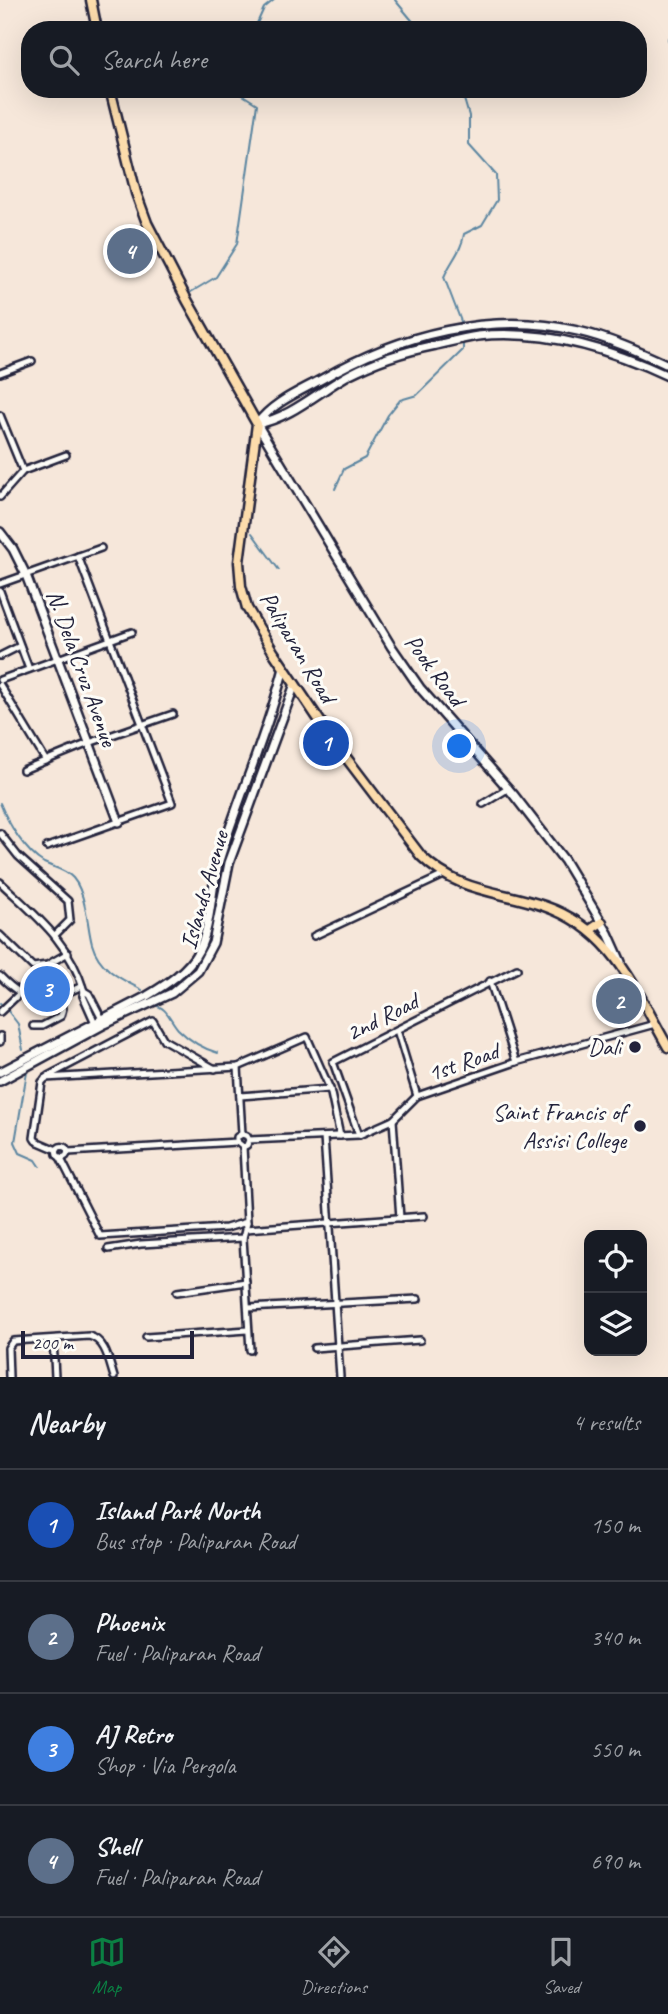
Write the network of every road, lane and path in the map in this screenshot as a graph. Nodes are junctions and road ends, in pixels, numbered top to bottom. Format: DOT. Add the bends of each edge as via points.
graph roads {
  1 [pos="91,0"];
  2 [pos="95,21"];
  3 [pos="112,98"];
  4 [pos="32,361"];
  5 [pos="346,365"];
  6 [pos="668,365"];
  7 [pos="0,373"];
  8 [pos="352,373"];
  9 [pos="668,376"];
  10 [pos="0,415"];
  11 [pos="257,424"];
  12 [pos="66,455"];
  13 [pos="23,471"];
  14 [pos="0,497"];
  15 [pos="0,531"];
  16 [pos="101,548"];
  17 [pos="78,556"];
  18 [pos="26,575"];
  19 [pos="0,584"];
  20 [pos="0,592"];
  21 [pos="132,632"];
  22 [pos="111,639"];
  23 [pos="20,646"];
  24 [pos="0,656"];
  25 [pos="58,660"];
  26 [pos="284,668"];
  27 [pos="29,669"];
  28 [pos="0,683"];
  29 [pos="295,684"];
  30 [pos="173,714"];
  31 [pos="143,723"];
  32 [pos="89,743"];
  33 [pos="46,761"];
  34 [pos="23,769"];
  35 [pos="509,788"];
  36 [pos="483,804"];
  37 [pos="119,822"];
  38 [pos="0,833"];
  39 [pos="47,847"];
  40 [pos="444,875"];
  41 [pos="0,883"];
  42 [pos="602,922"];
  43 [pos="590,930"];
  44 [pos="0,935"];
  45 [pos="55,935"];
  46 [pos="314,936"];
  47 [pos="68,953"];
  48 [pos="621,963"];
  49 [pos="517,969"];
  50 [pos="0,976"];
  51 [pos="490,981"];
  52 [pos="83,989"];
  53 [pos="19,994"];
  54 [pos="57,997"];
  55 [pos="0,1012"];
  56 [pos="100,1023"];
  57 [pos="655,1024"];
  58 [pos="33,1026"];
  59 [pos="397,1030"];
  60 [pos="0,1036"];
  61 [pos="0,1042"];
  62 [pos="668,1047"];
  63 [pos="516,1062"];
  64 [pos="238,1068"];
  65 [pos="215,1069"];
  66 [pos="0,1072"];
  67 [pos="45,1078"];
  68 [pos="0,1082"];
  69 [pos="330,1089"];
  70 [pos="240,1096"];
  71 [pos="417,1096"];
  72 [pos="393,1120"];
  73 [pos="242,1135"];
  74 [pos="359,1135"];
  75 [pos="340,1136"];
  76 [pos="324,1137"];
  77 [pos="249,1140"];
  78 [pos="237,1142"];
  79 [pos="243,1147"];
  80 [pos="57,1150"];
  81 [pos="68,1152"];
  82 [pos="60,1157"];
  83 [pos="424,1216"];
  84 [pos="400,1218"];
  85 [pos="330,1223"];
  86 [pos="246,1226"];
  87 [pos="243,1238"];
  88 [pos="107,1249"];
  89 [pos="246,1282"];
  90 [pos="177,1292"];
  91 [pos="418,1299"];
  92 [pos="335,1303"];
  93 [pos="248,1308"];
  94 [pos="248,1330"];
  95 [pos="146,1337"];
  96 [pos="53,1339"];
  97 [pos="419,1340"];
  98 [pos="338,1346"];
  99 [pos="314,1348"];
  100 [pos="250,1350"];
  101 [pos="9,1377"];
  102 [pos="55,1377"];
  103 [pos="114,1377"];
  104 [pos="340,1377"];
  1 -- 2 [label="main road"];
  3 -- 11 [label="main road" via="147,223"];
  4 -- 7 [label="street"];
  5 -- 6 [label="street" via="425,336 515,324 578,331"];
  5 -- 8 [label="street"];
  5 -- 11 [label="street" via="267,410"];
  8 -- 9 [label="street" via="428,346 477,336 515,335 575,342 635,360"];
  8 -- 11 [label="street" via="273,421"];
  10 -- 13 [label="street"];
  11 -- 26 [label="main road, Paliparan Road" via="240,551 241,586 251,616"];
  11 -- 35 [label="street, Pook Road" via="413,678"];
  12 -- 13 [label="street"];
  13 -- 14 [label="street"];
  15 -- 18 [label="street, N. Dela Cruz Avenue"];
  16 -- 17 [label="street"];
  17 -- 18 [label="street"];
  17 -- 22 [label="street"];
  18 -- 19 [label="street"];
  18 -- 25 [label="street, N. Dela Cruz Avenue"];
  20 -- 23 [label="street"];
  21 -- 22 [label="street"];
  22 -- 25 [label="street"];
  22 -- 31 [label="street"];
  23 -- 24 [label="street"];
  23 -- 27 [label="street"];
  25 -- 27 [label="street"];
  25 -- 32 [label="street, N. Dela Cruz Avenue"];
  26 -- 29 [label="main road, Paliparan Road"];
  26 -- 56 [label="street, Islands Avenue" via="219,860 198,951 190,965 166,985"];
  27 -- 28 [label="street"];
  28 -- 33 [label="street"];
  29 -- 40 [label="main road, Paliparan Road" via="409,841"];
  29 -- 56 [label="street, Islands Avenue" via="229,863 207,956 198,971 172,993"];
  30 -- 31 [label="street"];
  31 -- 32 [label="street"];
  31 -- 37 [label="street" via="172,803"];
  32 -- 33 [label="street"];
  32 -- 37 [label="street, N. Dela Cruz Avenue"];
  33 -- 34 [label="street"];
  35 -- 36 [label="street"];
  35 -- 42 [label="street, Pook Road" via="564,860"];
  37 -- 39 [label="street"];
  38 -- 45 [label="street" via="18,856 68,901 70,920"];
  40 -- 43 [label="main road, Paliparan Road" via="478,890 546,906"];
  40 -- 46 [label="street"];
  41 -- 45 [label="street"];
  42 -- 43 [label="main road"];
  42 -- 48 [label="street, Pook Road"];
  43 -- 48 [label="main road, Paliparan Road"];
  44 -- 47 [label="street" via="33,967"];
  45 -- 47 [label="street"];
  47 -- 52 [label="street"];
  48 -- 57 [label="main road, Paliparan Road"];
  49 -- 51 [label="street, 2nd Road"];
  50 -- 53 [label="street"];
  51 -- 59 [label="street, 2nd Road"];
  51 -- 63 [label="street"];
  52 -- 54 [label="street"];
  52 -- 56 [label="street"];
  53 -- 54 [label="street" via="38,1000"];
  53 -- 55 [label="street"];
  54 -- 58 [label="street" via="61,1016"];
  56 -- 66 [label="street, Islands Avenue"];
  56 -- 68 [label="street, Islands Avenue"];
  57 -- 62 [label="main road, Paliparan Road"];
  57 -- 63 [label="street, 1st Road"];
  59 -- 71 [label="street"];
  59 -- 74 [label="street, 2nd Road" via="333,1062"];
  60 -- 61 [label="street"];
  63 -- 71 [label="street, 1st Road"];
  64 -- 65 [label="street"];
  64 -- 69 [label="street" via="307,1037"];
  64 -- 70 [label="street"];
  65 -- 67 [label="street"];
  65 -- 67 [label="street" via="163,1039 153,1021"];
  67 -- 80 [label="street" via="34,1138"];
  69 -- 70 [label="street"];
  69 -- 75 [label="street"];
  70 -- 73 [label="street"];
  71 -- 72 [label="street, 1st Road"];
  72 -- 74 [label="street, 1st Road"];
  72 -- 84 [label="street"];
  73 -- 77 [label="street"];
  73 -- 78 [label="street"];
  74 -- 75 [label="street, 1st Road"];
  75 -- 76 [label="street, 1st Road"];
  76 -- 77 [label="street, 1st Road"];
  76 -- 85 [label="street"];
  77 -- 79 [label="street"];
  78 -- 79 [label="street"];
  78 -- 81 [label="street"];
  79 -- 86 [label="street"];
  80 -- 81 [label="street" via="62,1147"];
  80 -- 82 [label="street"];
  81 -- 82 [label="street"];
  82 -- 86 [label="street" via="100,1236"];
  83 -- 84 [label="street"];
  84 -- 85 [label="street"];
  85 -- 86 [label="street"];
  85 -- 92 [label="street"];
  86 -- 87 [label="street"];
  87 -- 88 [label="street"];
  87 -- 89 [label="street"];
  89 -- 90 [label="street"];
  89 -- 93 [label="street"];
  91 -- 92 [label="street"];
  92 -- 93 [label="street"];
  92 -- 98 [label="street"];
  93 -- 94 [label="street"];
  94 -- 95 [label="street"];
  94 -- 100 [label="street"];
  96 -- 101 [label="street" via="9,1344"];
  96 -- 102 [label="street"];
  96 -- 103 [label="street" via="96,1337"];
  97 -- 98 [label="street"];
  98 -- 99 [label="street"];
  98 -- 104 [label="street"];
}
